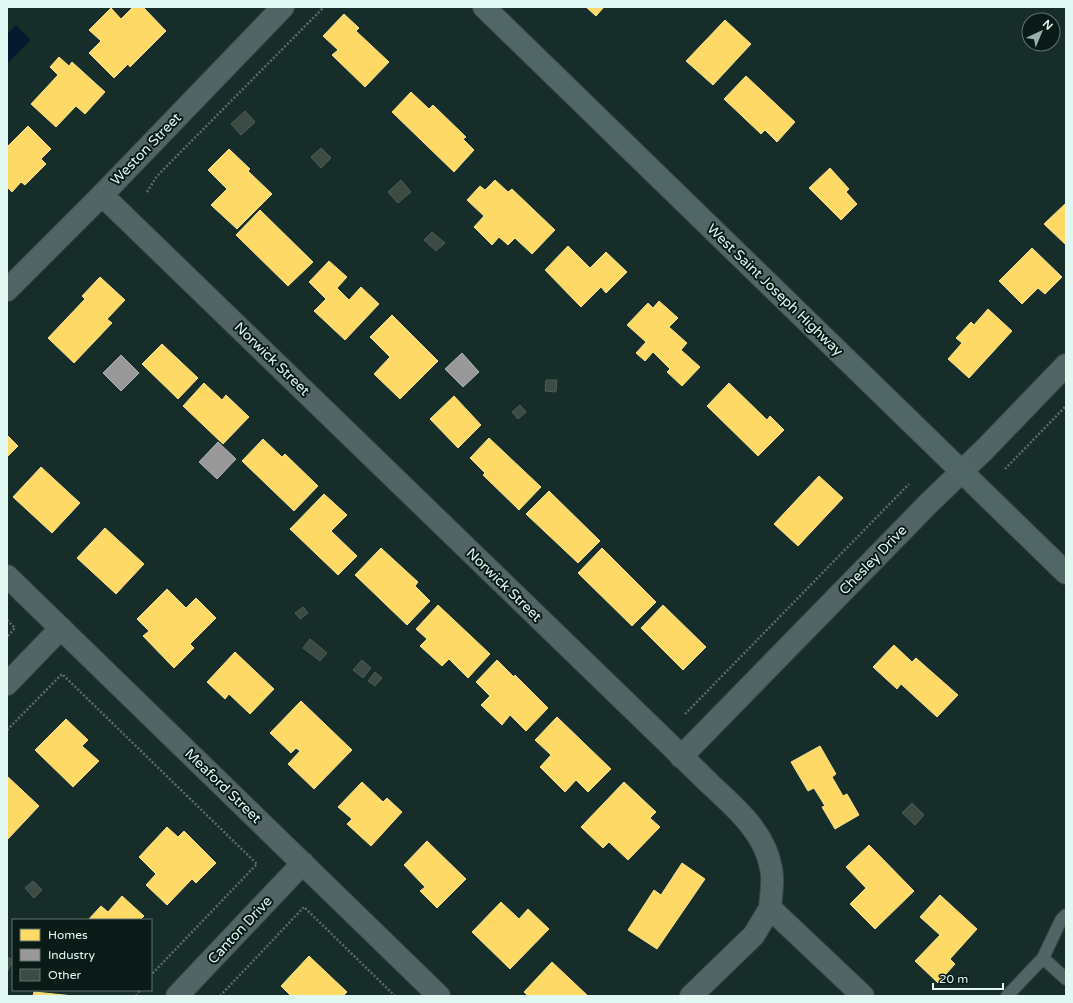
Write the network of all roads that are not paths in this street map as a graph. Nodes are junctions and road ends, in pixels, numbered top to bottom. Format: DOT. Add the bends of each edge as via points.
graph roads {
  1 [pos="283,7"];
  2 [pos="484,7"];
  3 [pos="102,195"];
  4 [pos="7,290"];
  5 [pos="1066,364"];
  6 [pos="962,472"];
  7 [pos="1066,573"];
  8 [pos="7,576"];
  9 [pos="61,628"];
  10 [pos="7,684"];
  11 [pos="681,757"];
  12 [pos="303,863"];
  13 [pos="770,908"];
  14 [pos="1066,916"];
  15 [pos="1043,958"];
  16 [pos="1066,979"];
  17 [pos="177,996"];
  18 [pos="440,996"];
  19 [pos="691,996"];
  20 [pos="863,996"];
  21 [pos="1008,996"];
  1 -- 3 [label="street, Weston Street"];
  2 -- 6 [label="street, West Saint Joseph Highway"];
  3 -- 4 [label="street, Weston Street"];
  3 -- 11 [label="street, Norwick Street"];
  5 -- 6 [label="street, Chesley Drive"];
  6 -- 7 [label="street, West Saint Joseph Highway"];
  6 -- 11 [label="street, Chesley Drive"];
  8 -- 9 [label="street, Meaford Street"];
  9 -- 10 [label="street"];
  9 -- 12 [label="street, Meaford Street"];
  11 -- 13 [label="street, Norwick Street" via="738,810 754,829 772,869"];
  12 -- 17 [label="street, Canton Drive"];
  12 -- 18 [label="street, Meaford Street"];
  13 -- 19 [label="street" via="754,935"];
  13 -- 20 [label="street"];
  14 -- 15 [label="lane" via="1061,920"];
  15 -- 16 [label="lane"];
  15 -- 21 [label="lane"];
}
